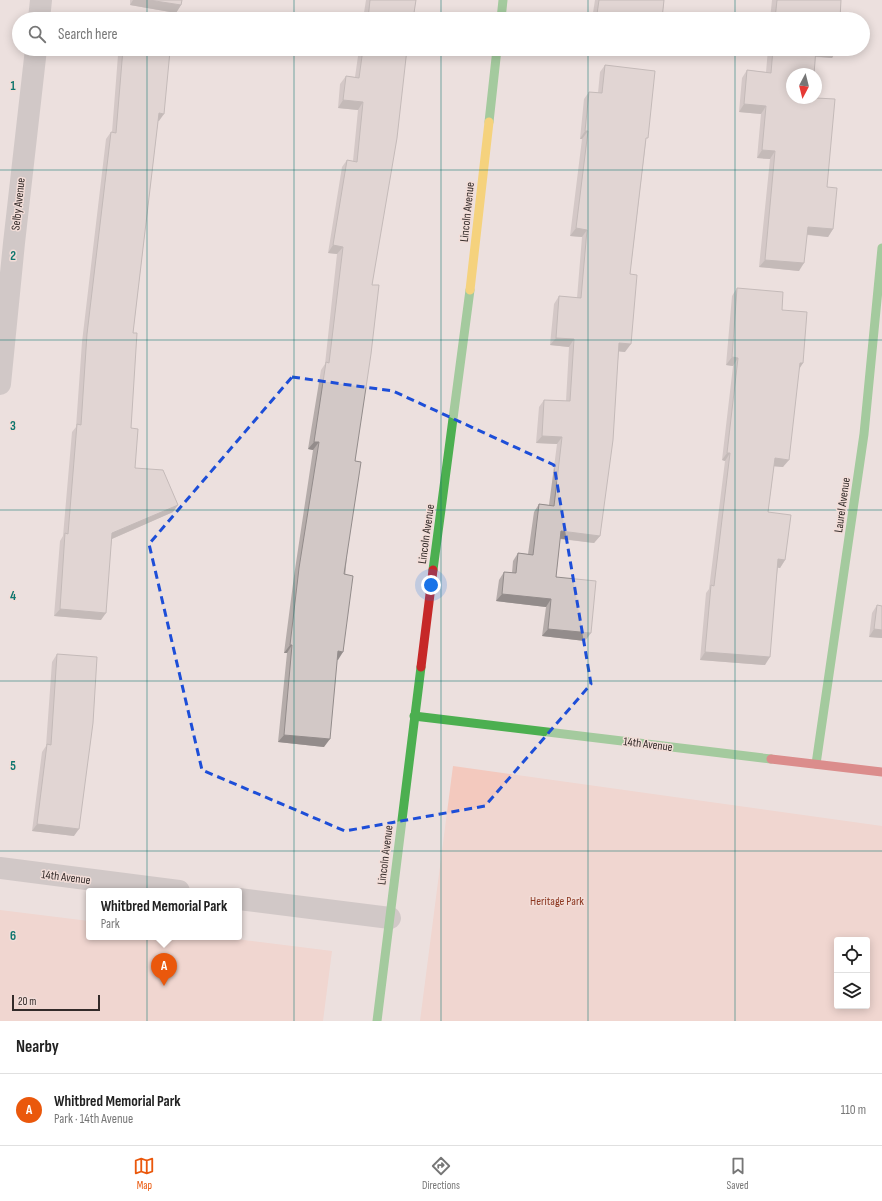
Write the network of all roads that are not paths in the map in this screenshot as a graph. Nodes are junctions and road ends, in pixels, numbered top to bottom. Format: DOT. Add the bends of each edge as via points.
graph roads {
  1 [pos="41,0"];
  2 [pos="503,0"];
  3 [pos="40,12"];
  4 [pos="502,12"];
  5 [pos="35,56"];
  6 [pos="496,56"];
  7 [pos="882,248"];
  8 [pos="0,384"];
  9 [pos="414,716"];
  10 [pos="816,764"];
  11 [pos="882,772"];
  12 [pos="0,868"];
  13 [pos="156,888"];
  14 [pos="242,899"];
  15 [pos="390,918"];
  16 [pos="377,1021"];
  1 -- 3 [label="street"];
  2 -- 4 [label="street"];
  5 -- 8 [label="street, Selby Avenue"];
  6 -- 9 [label="street, Lincoln Avenue" via="469,299"];
  7 -- 10 [label="street, Laurel Avenue" via="864,434"];
  9 -- 10 [label="street, 14th Avenue"];
  9 -- 15 [label="street, Lincoln Avenue"];
  10 -- 11 [label="street, 14th Avenue"];
  12 -- 13 [label="street, 14th Avenue"];
  14 -- 15 [label="street"];
  15 -- 16 [label="street, Lincoln Avenue"];
}
